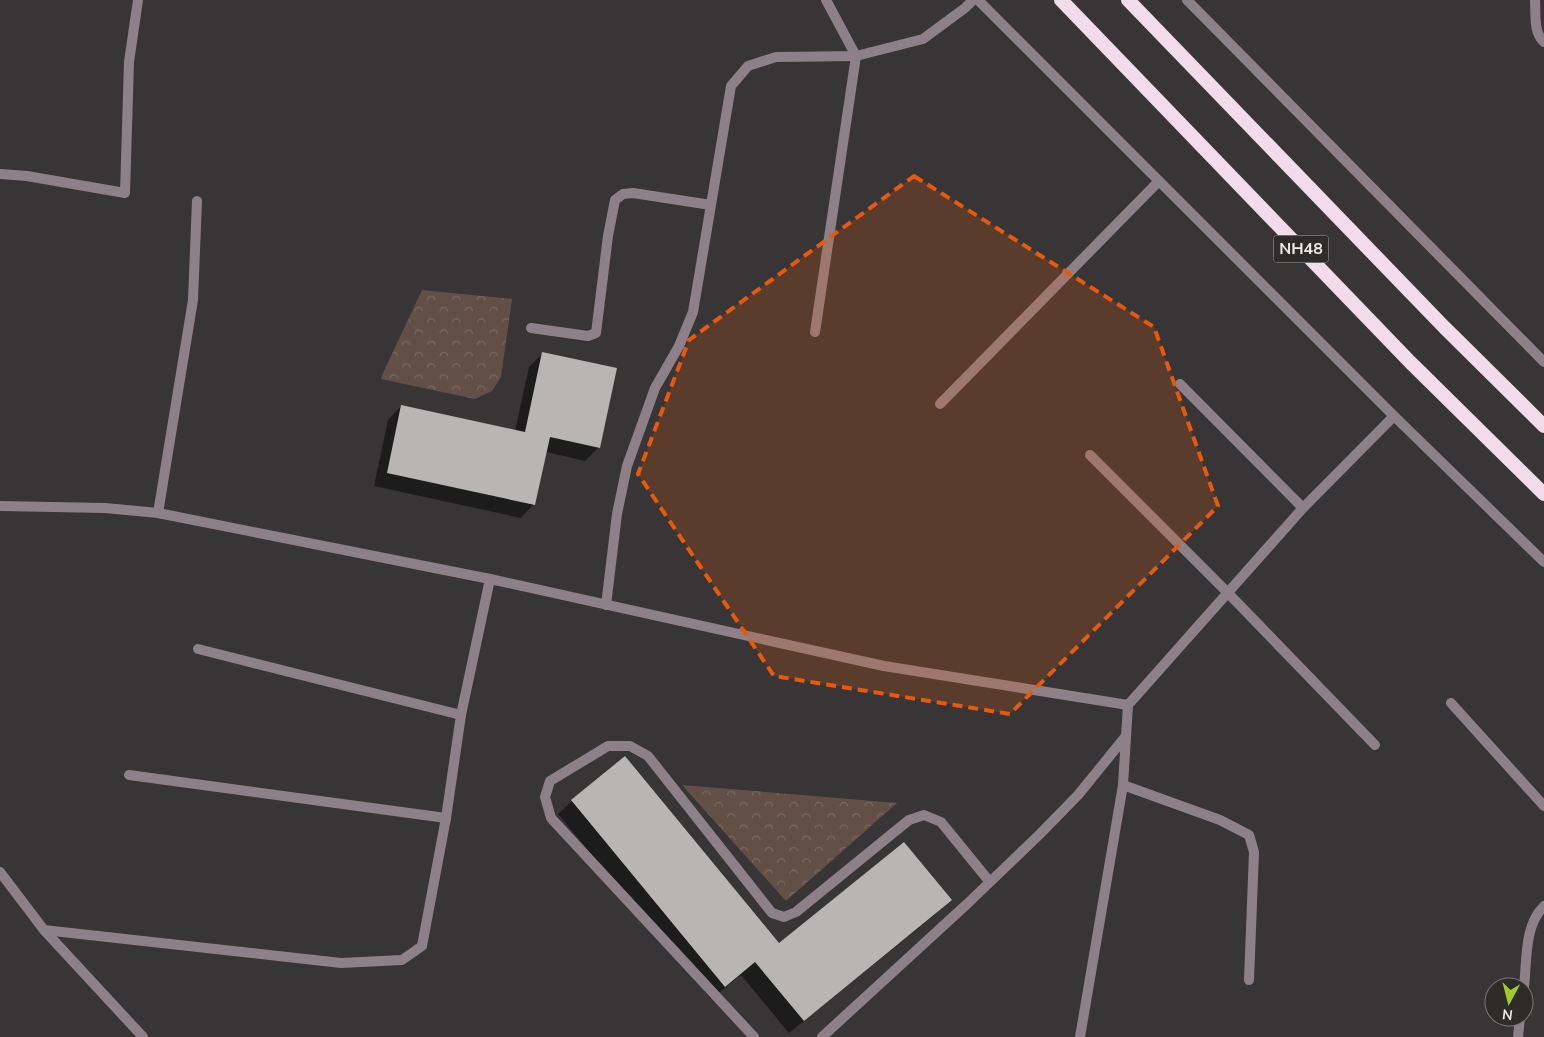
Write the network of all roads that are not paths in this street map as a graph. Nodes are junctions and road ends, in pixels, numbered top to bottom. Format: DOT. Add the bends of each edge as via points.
graph roads {
  1 [pos="138,0"];
  2 [pos="826,0"];
  3 [pos="973,0"];
  4 [pos="978,0"];
  5 [pos="1061,0"];
  6 [pos="1128,0"];
  7 [pos="1535,0"];
  8 [pos="1191,1"];
  9 [pos="1544,42"];
  10 [pos="856,56"];
  11 [pos="0,174"];
  12 [pos="1160,181"];
  13 [pos="197,201"];
  14 [pos="711,205"];
  15 [pos="531,328"];
  16 [pos="815,332"];
  17 [pos="1544,362"];
  18 [pos="1180,384"];
  19 [pos="940,404"];
  20 [pos="1394,416"];
  21 [pos="1544,426"];
  22 [pos="1090,455"];
  23 [pos="1544,494"];
  24 [pos="0,506"];
  25 [pos="1303,508"];
  26 [pos="158,513"];
  27 [pos="1544,562"];
  28 [pos="490,579"];
  29 [pos="1227,592"];
  30 [pos="606,605"];
  31 [pos="198,649"];
  32 [pos="1451,703"];
  33 [pos="1128,705"];
  34 [pos="461,715"];
  35 [pos="1126,736"];
  36 [pos="1375,745"];
  37 [pos="129,774"];
  38 [pos="1124,785"];
  39 [pos="1544,806"];
  40 [pos="446,818"];
  41 [pos="0,872"];
  42 [pos="989,882"];
  43 [pos="1544,906"];
  44 [pos="44,930"];
  45 [pos="1525,977"];
  46 [pos="1249,980"];
  47 [pos="143,1037"];
  48 [pos="754,1037"];
  49 [pos="822,1037"];
  50 [pos="1080,1037"];
  1 -- 11 [label="street" via="129,62 125,193"];
  2 -- 10 [label="street"];
  3 -- 10 [label="street" via="923,39"];
  4 -- 12 [label="street"];
  5 -- 23 [label="highway, NH48" via="1410,362"];
  6 -- 21 [label="highway, NH48" via="1444,328"];
  7 -- 9 [label="street" via="1536,29"];
  8 -- 17 [label="street"];
  10 -- 14 [label="street" via="776,57 748,66 731,86"];
  10 -- 16 [label="street"];
  12 -- 19 [label="street"];
  12 -- 20 [label="street"];
  13 -- 26 [label="street" via="193,300"];
  14 -- 15 [label="street" via="623,194 615,200 608,236 596,333 588,336"];
  14 -- 30 [label="street" via="693,312 679,346 655,388 627,466 617,514"];
  18 -- 25 [label="street"];
  20 -- 25 [label="street"];
  20 -- 27 [label="street"];
  22 -- 29 [label="street"];
  24 -- 26 [label="street" via="105,508"];
  25 -- 29 [label="street"];
  26 -- 28 [label="street"];
  28 -- 30 [label="street"];
  28 -- 34 [label="street"];
  29 -- 33 [label="street"];
  29 -- 36 [label="street"];
  30 -- 33 [label="street" via="884,666"];
  31 -- 34 [label="street"];
  32 -- 39 [label="street"];
  33 -- 35 [label="street"];
  34 -- 40 [label="street"];
  35 -- 38 [label="street"];
  35 -- 42 [label="street" via="1078,795"];
  37 -- 40 [label="street"];
  38 -- 46 [label="street" via="1220,820 1250,835 1254,852"];
  38 -- 50 [label="street"];
  40 -- 44 [label="street" via="422,946 402,960 340,963"];
  41 -- 44 [label="street"];
  42 -- 48 [label="street" via="941,822 924,815 909,820 796,912 784,917 772,913 648,756 630,746 608,746 550,780 545,797 551,818"];
  42 -- 49 [label="street"];
  43 -- 45 [label="street" via="1530,925"];
  44 -- 47 [label="street"];
}
